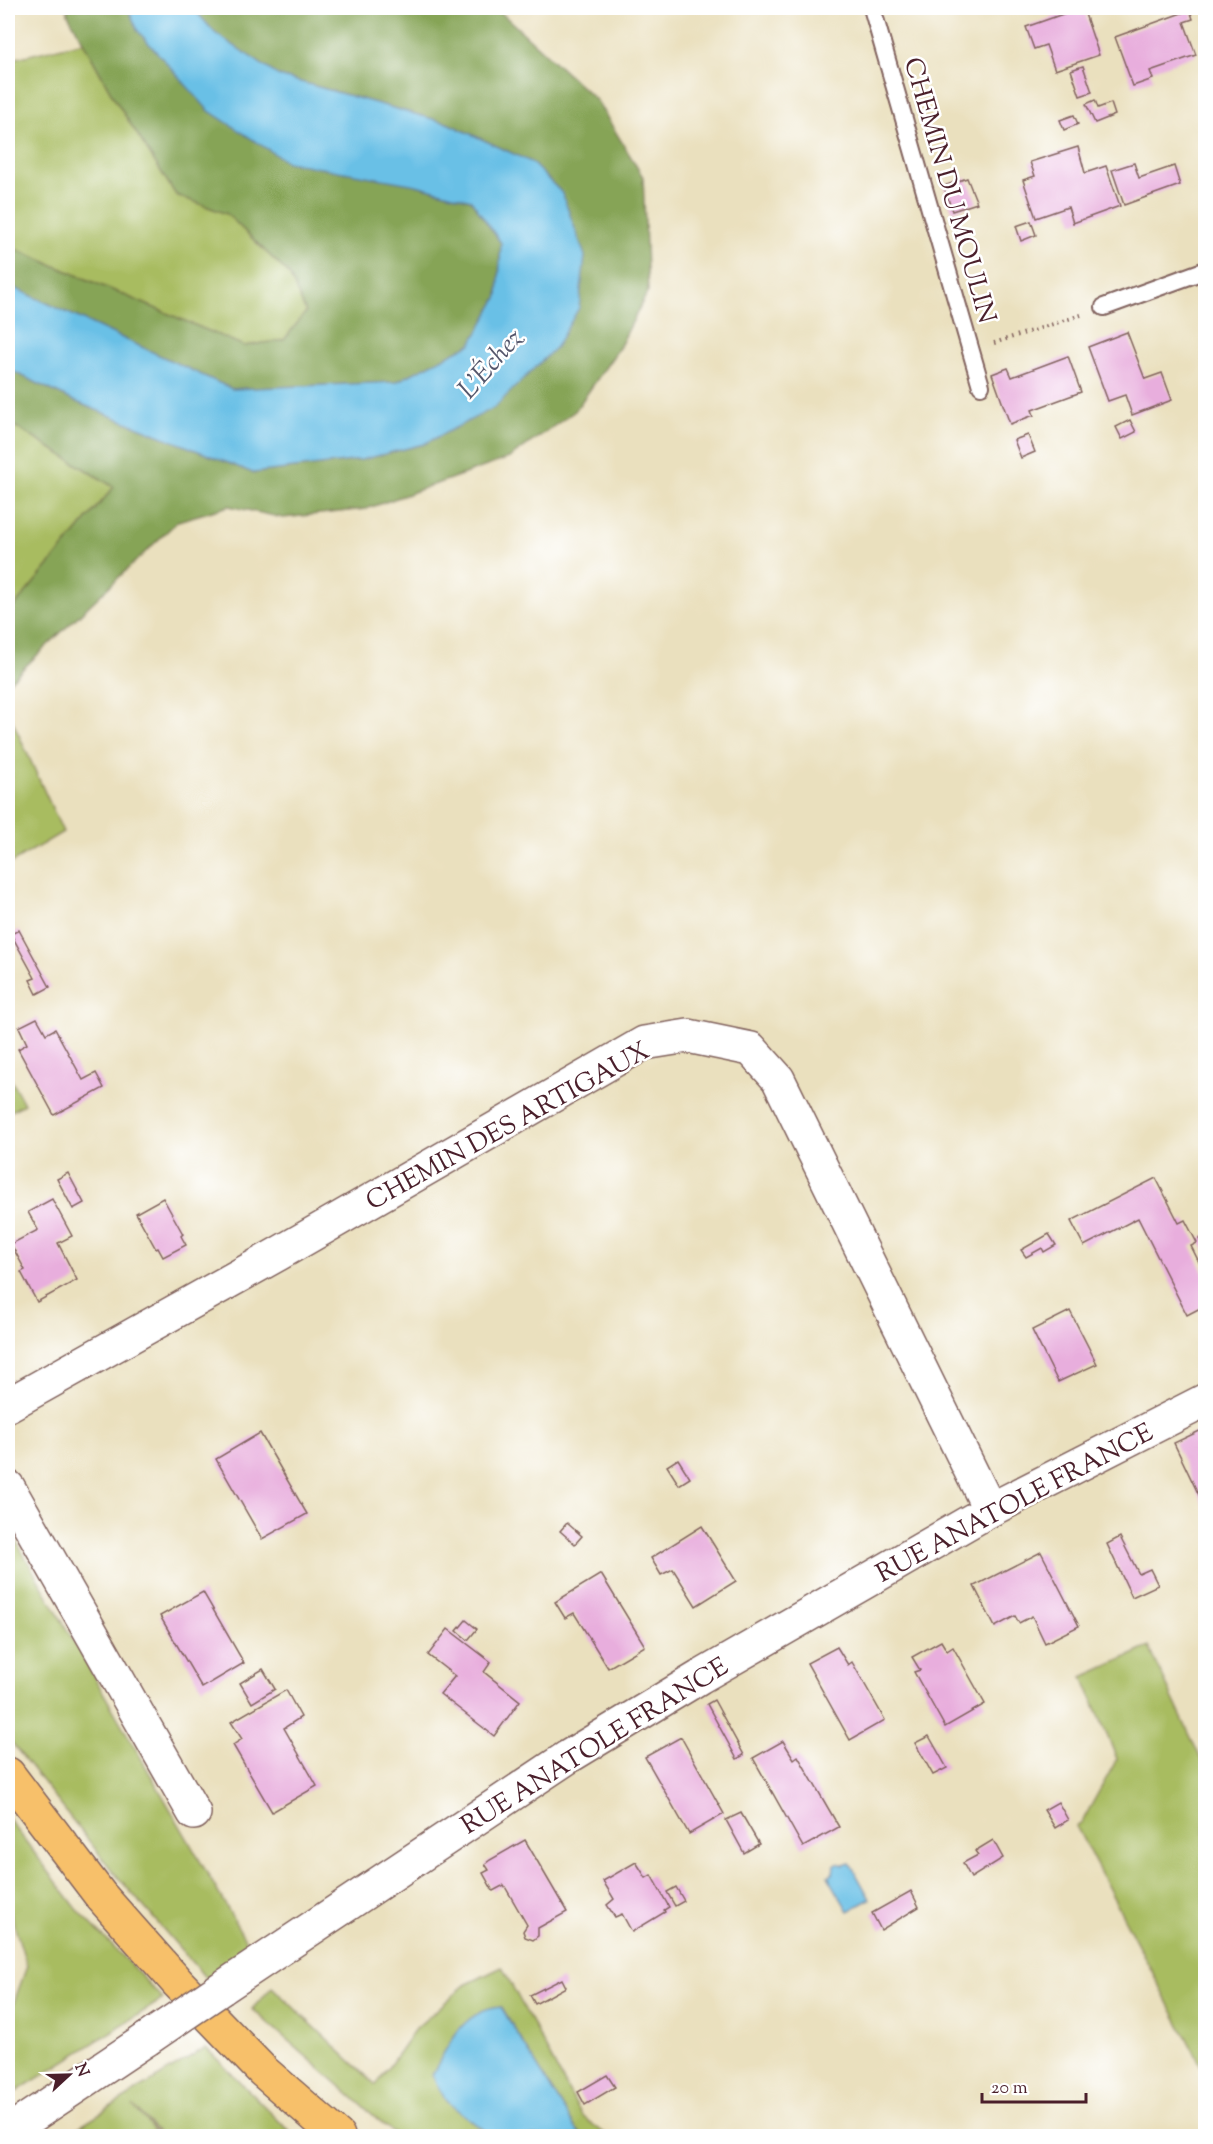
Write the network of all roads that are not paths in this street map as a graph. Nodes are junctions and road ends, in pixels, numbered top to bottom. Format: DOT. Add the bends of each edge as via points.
graph roads {
  1 [pos="872,8"];
  2 [pos="1206,270"];
  3 [pos="1104,307"];
  4 [pos="981,386"];
  5 [pos="1206,1400"];
  6 [pos="8,1405"];
  7 [pos="8,1487"];
  8 [pos="990,1510"];
  9 [pos="8,1774"];
  10 [pos="194,1813"];
  11 [pos="8,2132"];
  12 [pos="338,2136"];
  1 -- 4 [label="lane, CHEMIN DU MOULIN"];
  2 -- 3 [label="lane"];
  5 -- 8 [label="street, RUE ANATOLE FRANCE"];
  6 -- 8 [label="street, CHEMIN DES ARTIGAUX" via="644,1043 688,1036 751,1049 778,1079"];
  7 -- 10 [label="street"];
  8 -- 11 [label="street, RUE ANATOLE FRANCE, bridge" via="568,1757"];
  9 -- 12 [label="main road" via="101,1896 178,1983 263,2071"];
}
